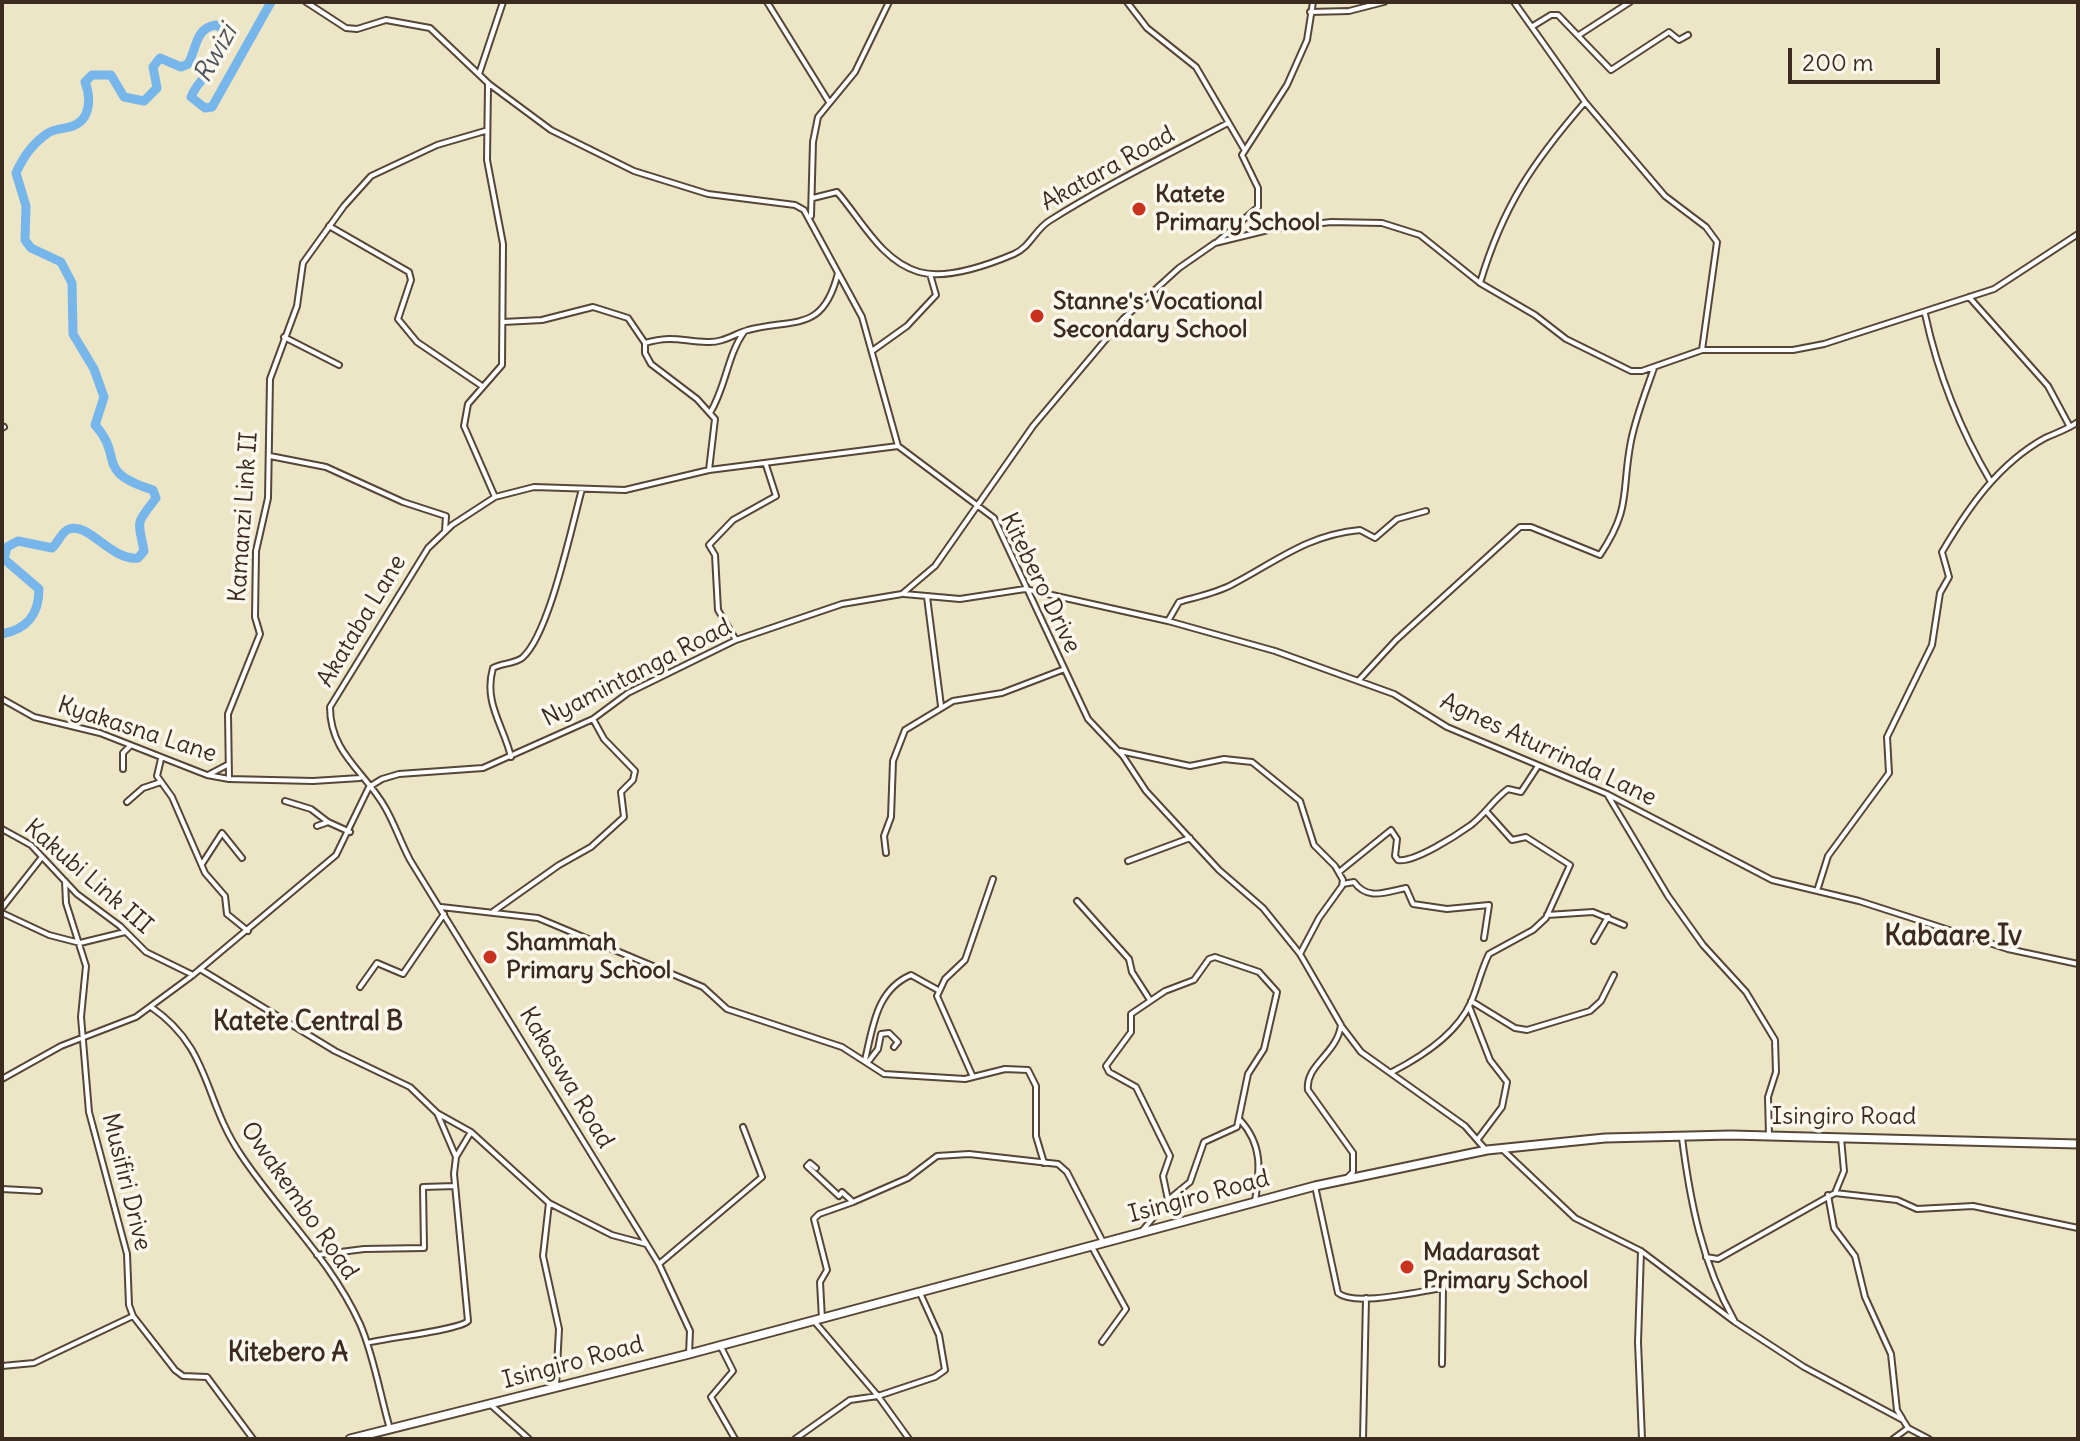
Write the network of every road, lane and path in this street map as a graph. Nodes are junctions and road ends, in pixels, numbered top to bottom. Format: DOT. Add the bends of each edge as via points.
graph roads {
  1 [pos="306,2"];
  2 [pos="503,2"];
  3 [pos="767,2"];
  4 [pos="889,2"];
  5 [pos="1127,2"];
  6 [pos="1313,2"];
  7 [pos="1384,2"];
  8 [pos="1514,2"];
  9 [pos="1630,2"];
  10 [pos="1310,12"];
  11 [pos="1533,26"];
  12 [pos="1579,35"];
  13 [pos="1688,35"];
  14 [pos="479,74"];
  15 [pos="489,84"];
  16 [pos="829,102"];
  17 [pos="1585,102"];
  18 [pos="1226,124"];
  19 [pos="485,131"];
  20 [pos="1244,149"];
  21 [pos="813,198"];
  22 [pos="811,219"];
  23 [pos="329,226"];
  24 [pos="2078,234"];
  25 [pos="1215,243"];
  26 [pos="838,270"];
  27 [pos="930,274"];
  28 [pos="1480,283"];
  29 [pos="1969,297"];
  30 [pos="1925,313"];
  31 [pos="503,322"];
  32 [pos="744,332"];
  33 [pos="284,337"];
  34 [pos="645,343"];
  35 [pos="1702,350"];
  36 [pos="872,351"];
  37 [pos="339,365"];
  38 [pos="1654,368"];
  39 [pos="482,386"];
  40 [pos="710,413"];
  41 [pos="2078,422"];
  42 [pos="2071,427"];
  43 [pos="898,446"];
  44 [pos="270,456"];
  45 [pos="766,465"];
  46 [pos="709,470"];
  47 [pos="1991,482"];
  48 [pos="582,489"];
  49 [pos="495,497"];
  50 [pos="978,504"];
  51 [pos="1426,511"];
  52 [pos="445,531"];
  53 [pos="1025,589"];
  54 [pos="902,594"];
  55 [pos="927,597"];
  56 [pos="1168,621"];
  57 [pos="736,640"];
  58 [pos="1062,670"];
  59 [pos="1359,680"];
  60 [pos="2,699"];
  61 [pos="941,707"];
  62 [pos="593,719"];
  63 [pos="130,746"];
  64 [pos="1117,750"];
  65 [pos="511,757"];
  66 [pos="161,759"];
  67 [pos="227,765"];
  68 [pos="1538,766"];
  69 [pos="123,769"];
  70 [pos="207,775"];
  71 [pos="360,778"];
  72 [pos="229,779"];
  73 [pos="161,782"];
  74 [pos="369,787"];
  75 [pos="1607,794"];
  76 [pos="285,801"];
  77 [pos="127,802"];
  78 [pos="1486,811"];
  79 [pos="328,822"];
  80 [pos="317,826"];
  81 [pos="2,829"];
  82 [pos="350,832"];
  83 [pos="1190,838"];
  84 [pos="886,853"];
  85 [pos="42,856"];
  86 [pos="242,858"];
  87 [pos="1128,861"];
  88 [pos="202,864"];
  89 [pos="1339,872"];
  90 [pos="993,879"];
  91 [pos="65,881"];
  92 [pos="1343,884"];
  93 [pos="1817,891"];
  94 [pos="1077,901"];
  95 [pos="441,907"];
  96 [pos="2,911"];
  97 [pos="494,911"];
  98 [pos="444,914"];
  99 [pos="1547,915"];
  100 [pos="1608,917"];
  101 [pos="1624,925"];
  102 [pos="248,931"];
  103 [pos="125,932"];
  104 [pos="1484,938"];
  105 [pos="1594,941"];
  106 [pos="80,943"];
  107 [pos="1300,954"];
  108 [pos="2078,964"];
  109 [pos="200,969"];
  110 [pos="193,975"];
  111 [pos="1614,975"];
  112 [pos="360,987"];
  113 [pos="938,990"];
  114 [pos="1150,1000"];
  115 [pos="1470,1003"];
  116 [pos="151,1007"];
  117 [pos="1341,1025"];
  118 [pos="82,1037"];
  119 [pos="894,1047"];
  120 [pos="867,1061"];
  121 [pos="1392,1072"];
  122 [pos="973,1077"];
  123 [pos="2,1079"];
  124 [pos="437,1113"];
  125 [pos="1240,1120"];
  126 [pos="743,1127"];
  127 [pos="471,1132"];
  128 [pos="1681,1136"];
  129 [pos="1769,1137"];
  130 [pos="1841,1138"];
  131 [pos="1478,1139"];
  132 [pos="2078,1144"];
  133 [pos="1502,1149"];
  134 [pos="1487,1150"];
  135 [pos="456,1157"];
  136 [pos="1044,1163"];
  137 [pos="816,1168"];
  138 [pos="1347,1178"];
  139 [pos="455,1186"];
  140 [pos="1315,1186"];
  141 [pos="2,1189"];
  142 [pos="39,1191"];
  143 [pos="1835,1193"];
  144 [pos="1828,1195"];
  145 [pos="1168,1200"];
  146 [pos="1255,1201"];
  147 [pos="853,1202"];
  148 [pos="549,1203"];
  149 [pos="2078,1228"];
  150 [pos="1140,1233"];
  151 [pos="646,1244"];
  152 [pos="1104,1244"];
  153 [pos="1092,1247"];
  154 [pos="1641,1251"];
  155 [pos="317,1255"];
  156 [pos="1706,1257"];
  157 [pos="659,1264"];
  158 [pos="920,1293"];
  159 [pos="1366,1298"];
  160 [pos="133,1316"];
  161 [pos="818,1320"];
  162 [pos="1735,1322"];
  163 [pos="1102,1342"];
  164 [pos="367,1343"];
  165 [pos="720,1345"];
  166 [pos="689,1354"];
  167 [pos="1442,1364"];
  168 [pos="2,1366"];
  169 [pos="556,1388"];
  170 [pos="878,1396"];
  171 [pos="491,1405"];
  172 [pos="1903,1420"];
  173 [pos="1908,1428"];
  174 [pos="390,1431"];
  175 [pos="253,1439"];
  176 [pos="350,1439"];
  177 [pos="529,1439"];
  178 [pos="735,1439"];
  179 [pos="795,1439"];
  180 [pos="909,1439"];
  181 [pos="1363,1439"];
  182 [pos="1642,1439"];
  183 [pos="1893,1439"];
  184 [pos="1929,1439"];
  1 -- 14 [label="street" via="346,28 386,20 430,28"];
  2 -- 14 [label="street"];
  3 -- 16 [label="street"];
  4 -- 16 [label="street" via="855,72"];
  5 -- 18 [label="street" via="1147,28 1196,67"];
  6 -- 10 [label="street"];
  7 -- 10 [label="street" via="1349,11"];
  8 -- 11 [label="street"];
  9 -- 12 [label="street"];
  10 -- 20 [label="street" via="1307,40 1287,85"];
  11 -- 12 [label="street" via="1554,14"];
  11 -- 17 [label="street"];
  12 -- 13 [label="street" via="1611,70 1669,32 1679,40"];
  14 -- 15 [label="street"];
  15 -- 19 [label="street"];
  15 -- 22 [label="street" via="551,130 612,162 708,194 795,205"];
  16 -- 21 [label="street" via="814,129"];
  17 -- 28 [label="street" via="1520,185"];
  17 -- 35 [label="street" via="1665,196 1717,242"];
  18 -- 20 [label="street"];
  18 -- 27 [label="street, Akatara Road" via="1047,222 1017,252"];
  19 -- 23 [label="street, Kamanzi Link II" via="387,166 359,188"];
  19 -- 31 [label="street" via="503,244"];
  20 -- 25 [label="street" via="1243,160 1261,199 1251,215"];
  21 -- 22 [label="street"];
  21 -- 27 [label="street" via="837,192 865,231 908,268"];
  22 -- 26 [label="street"];
  23 -- 33 [label="street, Kamanzi Link II" via="303,263 297,306"];
  23 -- 39 [label="street" via="409,272 398,319 417,342"];
  24 -- 29 [label="street" via="1994,289"];
  25 -- 28 [label="street" via="1272,229 1382,223 1420,235"];
  25 -- 50 [label="street" via="1158,284 1123,319 1033,426"];
  26 -- 32 [label="street" via="828,302 820,310 794,325"];
  26 -- 36 [label="street"];
  27 -- 36 [label="street" via="936,295 907,326"];
  28 -- 38 [label="street" via="1598,356 1631,371"];
  29 -- 30 [label="street"];
  29 -- 42 [label="street" via="2048,386"];
  30 -- 35 [label="street" via="1793,350"];
  30 -- 47 [label="street" via="1938,371"];
  31 -- 34 [label="street" via="542,320 593,307 628,318"];
  31 -- 39 [label="street" via="502,365"];
  32 -- 34 [label="street" via="721,341 673,336"];
  32 -- 40 [label="street" via="723,393"];
  33 -- 37 [label="street"];
  33 -- 44 [label="street, Kamanzi Link II" via="270,379"];
  34 -- 40 [label="street" via="651,364"];
  35 -- 38 [label="street"];
  36 -- 43 [label="street"];
  38 -- 59 [label="street" via="1631,440 1624,509 1600,555 1520,527"];
  39 -- 49 [label="street" via="464,412 464,426"];
  40 -- 46 [label="street" via="716,426"];
  41 -- 42 [label="street"];
  42 -- 47 [label="street" via="2043,439"];
  43 -- 45 [label="street, Akataba Lane"];
  43 -- 50 [label="street, Kitebero Drive"];
  44 -- 52 [label="street" via="326,467 446,516"];
  44 -- 67 [label="street, Kamanzi Link II" via="268,498 256,551 255,617 260,634 228,714"];
  45 -- 46 [label="street, Akataba Lane"];
  45 -- 57 [label="street" via="776,496 733,520 709,545 715,555 718,610"];
  46 -- 48 [label="street, Akataba Lane" via="625,490"];
  47 -- 93 [label="street" via="1971,503 1942,552 1949,577 1940,593 1932,645 1887,737 1889,773 1828,856"];
  48 -- 49 [label="street, Akataba Lane" via="534,487"];
  48 -- 65 [label="street" via="562,567 530,649 491,674 491,704"];
  49 -- 52 [label="street, Akataba Lane"];
  50 -- 53 [label="street, Kitebero Drive" via="994,518"];
  50 -- 54 [label="street" via="935,566"];
  51 -- 56 [label="street" via="1397,519 1375,538 1360,530 1315,539 1232,585 1179,602"];
  52 -- 71 [label="street, Akataba Lane" via="428,548 330,707 335,737"];
  53 -- 55 [label="street, Agnes Aturrinda Lane" via="960,599"];
  53 -- 56 [label="street, Agnes Aturrinda Lane"];
  53 -- 58 [label="street, Kitebero Drive"];
  54 -- 55 [label="street, Agnes Aturrinda Lane"];
  54 -- 57 [label="street, Nyamintanga Road" via="842,604"];
  55 -- 61 [label="street"];
  56 -- 59 [label="street, Agnes Aturrinda Lane"];
  57 -- 62 [label="street, Nyamintanga Road" via="628,693"];
  58 -- 61 [label="street" via="1002,693"];
  58 -- 64 [label="street, Kitebero Drive" via="1088,719"];
  59 -- 68 [label="street, Agnes Aturrinda Lane" via="1394,694 1447,727"];
  60 -- 63 [label="street, Kyakasna Lane" via="34,717"];
  61 -- 84 [label="street" via="899,739"];
  62 -- 65 [label="street, Nyamintanga Road"];
  62 -- 97 [label="street" via="604,739 635,771 621,792 624,817 591,847"];
  63 -- 66 [label="street, Kyakasna Lane"];
  63 -- 69 [label="street" via="123,753"];
  64 -- 83 [label="street, Kitebero Drive"];
  64 -- 89 [label="street" via="1170,764 1205,765 1224,759 1258,765 1300,801 1314,845"];
  65 -- 74 [label="street, Nyamintanga Road" via="483,768 399,774"];
  66 -- 70 [label="street, Kyakasna Lane"];
  66 -- 73 [label="street"];
  67 -- 70 [label="street"];
  67 -- 72 [label="street, Kamanzi Link II"];
  68 -- 75 [label="street, Agnes Aturrinda Lane"];
  68 -- 78 [label="street" via="1521,792 1508,789"];
  70 -- 72 [label="street, Kyakasna Lane"];
  71 -- 72 [label="street, Kyakasna Lane"];
  71 -- 74 [label="street, Akataba Lane"];
  73 -- 77 [label="street"];
  73 -- 88 [label="street"];
  74 -- 82 [label="street"];
  74 -- 95 [label="street, Kakaswa Road"];
  75 -- 93 [label="street, Agnes Aturrinda Lane" via="1772,880"];
  75 -- 129 [label="street" via="1668,896 1746,992 1775,1040"];
  76 -- 79 [label="street" via="311,809"];
  78 -- 89 [label="street" via="1406,862 1395,856 1397,839 1391,830"];
  78 -- 99 [label="street" via="1512,840 1526,837 1568,862"];
  79 -- 80 [label="street"];
  79 -- 82 [label="street"];
  81 -- 85 [label="street, Kakubi Link III"];
  82 -- 102 [label="street" via="336,855"];
  83 -- 87 [label="street"];
  83 -- 107 [label="street, Kitebero Drive" via="1226,877 1253,896"];
  85 -- 91 [label="street, Kakubi Link III"];
  85 -- 96 [label="street"];
  86 -- 88 [label="street" via="222,833"];
  88 -- 102 [label="street" via="225,896 227,914"];
  89 -- 92 [label="street"];
  90 -- 113 [label="street" via="965,960"];
  91 -- 103 [label="street, Kakubi Link III"];
  91 -- 106 [label="street, Musifiri Drive" via="66,903"];
  92 -- 104 [label="street" via="1354,882 1372,895 1406,888 1413,904 1435,908 1489,906"];
  92 -- 107 [label="street"];
  93 -- 108 [label="street, Agnes Aturrinda Lane" via="2008,949"];
  94 -- 114 [label="street" via="1127,956"];
  95 -- 97 [label="street"];
  95 -- 98 [label="street, Kakaswa Road"];
  96 -- 106 [label="street" via="12,921"];
  97 -- 120 [label="street" via="538,918 578,934 703,987 722,1006 746,1018 813,1035"];
  98 -- 112 [label="street" via="403,974 377,963"];
  98 -- 151 [label="street, Kakaswa Road"];
  99 -- 100 [label="street" via="1593,912"];
  99 -- 115 [label="street" via="1533,930 1489,954"];
  100 -- 101 [label="street"];
  100 -- 105 [label="street"];
  102 -- 109 [label="street"];
  103 -- 106 [label="street"];
  103 -- 110 [label="street, Kakubi Link III" via="146,952"];
  106 -- 118 [label="street, Musifiri Drive" via="86,966"];
  107 -- 117 [label="street, Kitebero Drive"];
  109 -- 110 [label="street"];
  109 -- 124 [label="street" via="335,1051 395,1077"];
  110 -- 116 [label="street"];
  111 -- 115 [label="street" via="1590,1011 1527,1030"];
  113 -- 120 [label="street" via="911,975 901,981 876,1009"];
  113 -- 122 [label="street"];
  114 -- 125 [label="street" via="1194,980 1215,957 1270,981 1277,992 1275,1011 1264,1049 1248,1074"];
  114 -- 145 [label="street" via="1131,1014 1131,1032 1106,1066 1136,1087 1169,1151 1163,1182"];
  115 -- 121 [label="street" via="1439,1043"];
  115 -- 131 [label="street" via="1490,1060 1507,1082 1502,1107"];
  116 -- 118 [label="street"];
  116 -- 155 [label="street, Owakembo Road" via="192,1044 212,1101 241,1155"];
  117 -- 121 [label="street, Kitebero Drive" via="1361,1052"];
  117 -- 138 [label="street" via="1334,1048 1307,1083 1312,1101 1353,1153 1353,1172"];
  118 -- 123 [label="street"];
  118 -- 160 [label="street, Musifiri Drive" via="89,1112 127,1254"];
  119 -- 120 [label="street" via="898,1042 889,1033 881,1034 878,1049"];
  120 -- 122 [label="street" via="884,1074"];
  121 -- 131 [label="street, Kitebero Drive"];
  122 -- 136 [label="street" via="1005,1069 1032,1073 1036,1136"];
  124 -- 127 [label="street"];
  124 -- 135 [label="street"];
  125 -- 145 [label="street" via="1235,1129 1204,1142 1190,1182"];
  125 -- 146 [label="street" via="1257,1146"];
  126 -- 157 [label="street" via="762,1177"];
  127 -- 135 [label="street"];
  127 -- 148 [label="street"];
  128 -- 129 [label="main road, Isingiro Road"];
  128 -- 133 [label="main road, Isingiro Road"];
  128 -- 156 [label="street"];
  129 -- 130 [label="main road, Isingiro Road"];
  130 -- 132 [label="main road, Isingiro Road"];
  130 -- 143 [label="street" via="1844,1171"];
  131 -- 134 [label="street, Kitebero Drive"];
  133 -- 134 [label="main road, Isingiro Road"];
  133 -- 154 [label="street" via="1575,1218"];
  134 -- 138 [label="main road, Isingiro Road"];
  135 -- 139 [label="street"];
  136 -- 147 [label="street" via="969,1154 937,1156 908,1178"];
  136 -- 152 [label="street" via="1058,1164 1067,1172"];
  137 -- 147 [label="street" via="807,1166"];
  138 -- 140 [label="main road, Isingiro Road"];
  139 -- 155 [label="street" via="423,1187 424,1248"];
  139 -- 164 [label="street" via="468,1321 454,1329"];
  140 -- 146 [label="main road, Isingiro Road"];
  140 -- 159 [label="street" via="1338,1293"];
  141 -- 142 [label="street"];
  143 -- 144 [label="street"];
  143 -- 149 [label="street" via="1897,1200 1917,1209 1973,1206"];
  144 -- 156 [label="street" via="1718,1259"];
  144 -- 172 [label="street" via="1834,1228 1855,1256 1865,1297 1891,1354 1897,1410"];
  145 -- 150 [label="street"];
  146 -- 150 [label="main road, Isingiro Road"];
  147 -- 161 [label="street" via="814,1219 827,1270 820,1282"];
  148 -- 151 [label="street" via="612,1235"];
  148 -- 169 [label="street" via="543,1256 559,1329"];
  150 -- 152 [label="main road, Isingiro Road"];
  151 -- 157 [label="street, Kakaswa Road"];
  152 -- 153 [label="main road, Isingiro Road"];
  153 -- 158 [label="main road, Isingiro Road"];
  153 -- 163 [label="street" via="1126,1309"];
  154 -- 162 [label="street"];
  154 -- 182 [label="street"];
  155 -- 164 [label="street, Owakembo Road"];
  156 -- 162 [label="street"];
  157 -- 166 [label="street, Kakaswa Road" via="690,1331"];
  158 -- 161 [label="main road, Isingiro Road"];
  158 -- 170 [label="street" via="939,1335 945,1370"];
  159 -- 167 [label="street" via="1443,1288"];
  159 -- 181 [label="street"];
  160 -- 168 [label="street" via="34,1363"];
  160 -- 175 [label="street, Musifiri Drive" via="178,1374 207,1377"];
  161 -- 165 [label="main road, Isingiro Road"];
  161 -- 170 [label="street"];
  162 -- 172 [label="street" via="1804,1367"];
  164 -- 174 [label="street, Owakembo Road"];
  165 -- 166 [label="main road, Isingiro Road"];
  165 -- 178 [label="street" via="733,1371 711,1397"];
  166 -- 169 [label="main road, Isingiro Road"];
  169 -- 171 [label="main road, Isingiro Road"];
  170 -- 179 [label="street" via="850,1400"];
  170 -- 180 [label="street"];
  171 -- 174 [label="main road, Isingiro Road"];
  171 -- 177 [label="street"];
  172 -- 173 [label="street"];
  173 -- 183 [label="street"];
  173 -- 184 [label="street"];
  174 -- 176 [label="main road, Isingiro Road"];
}
